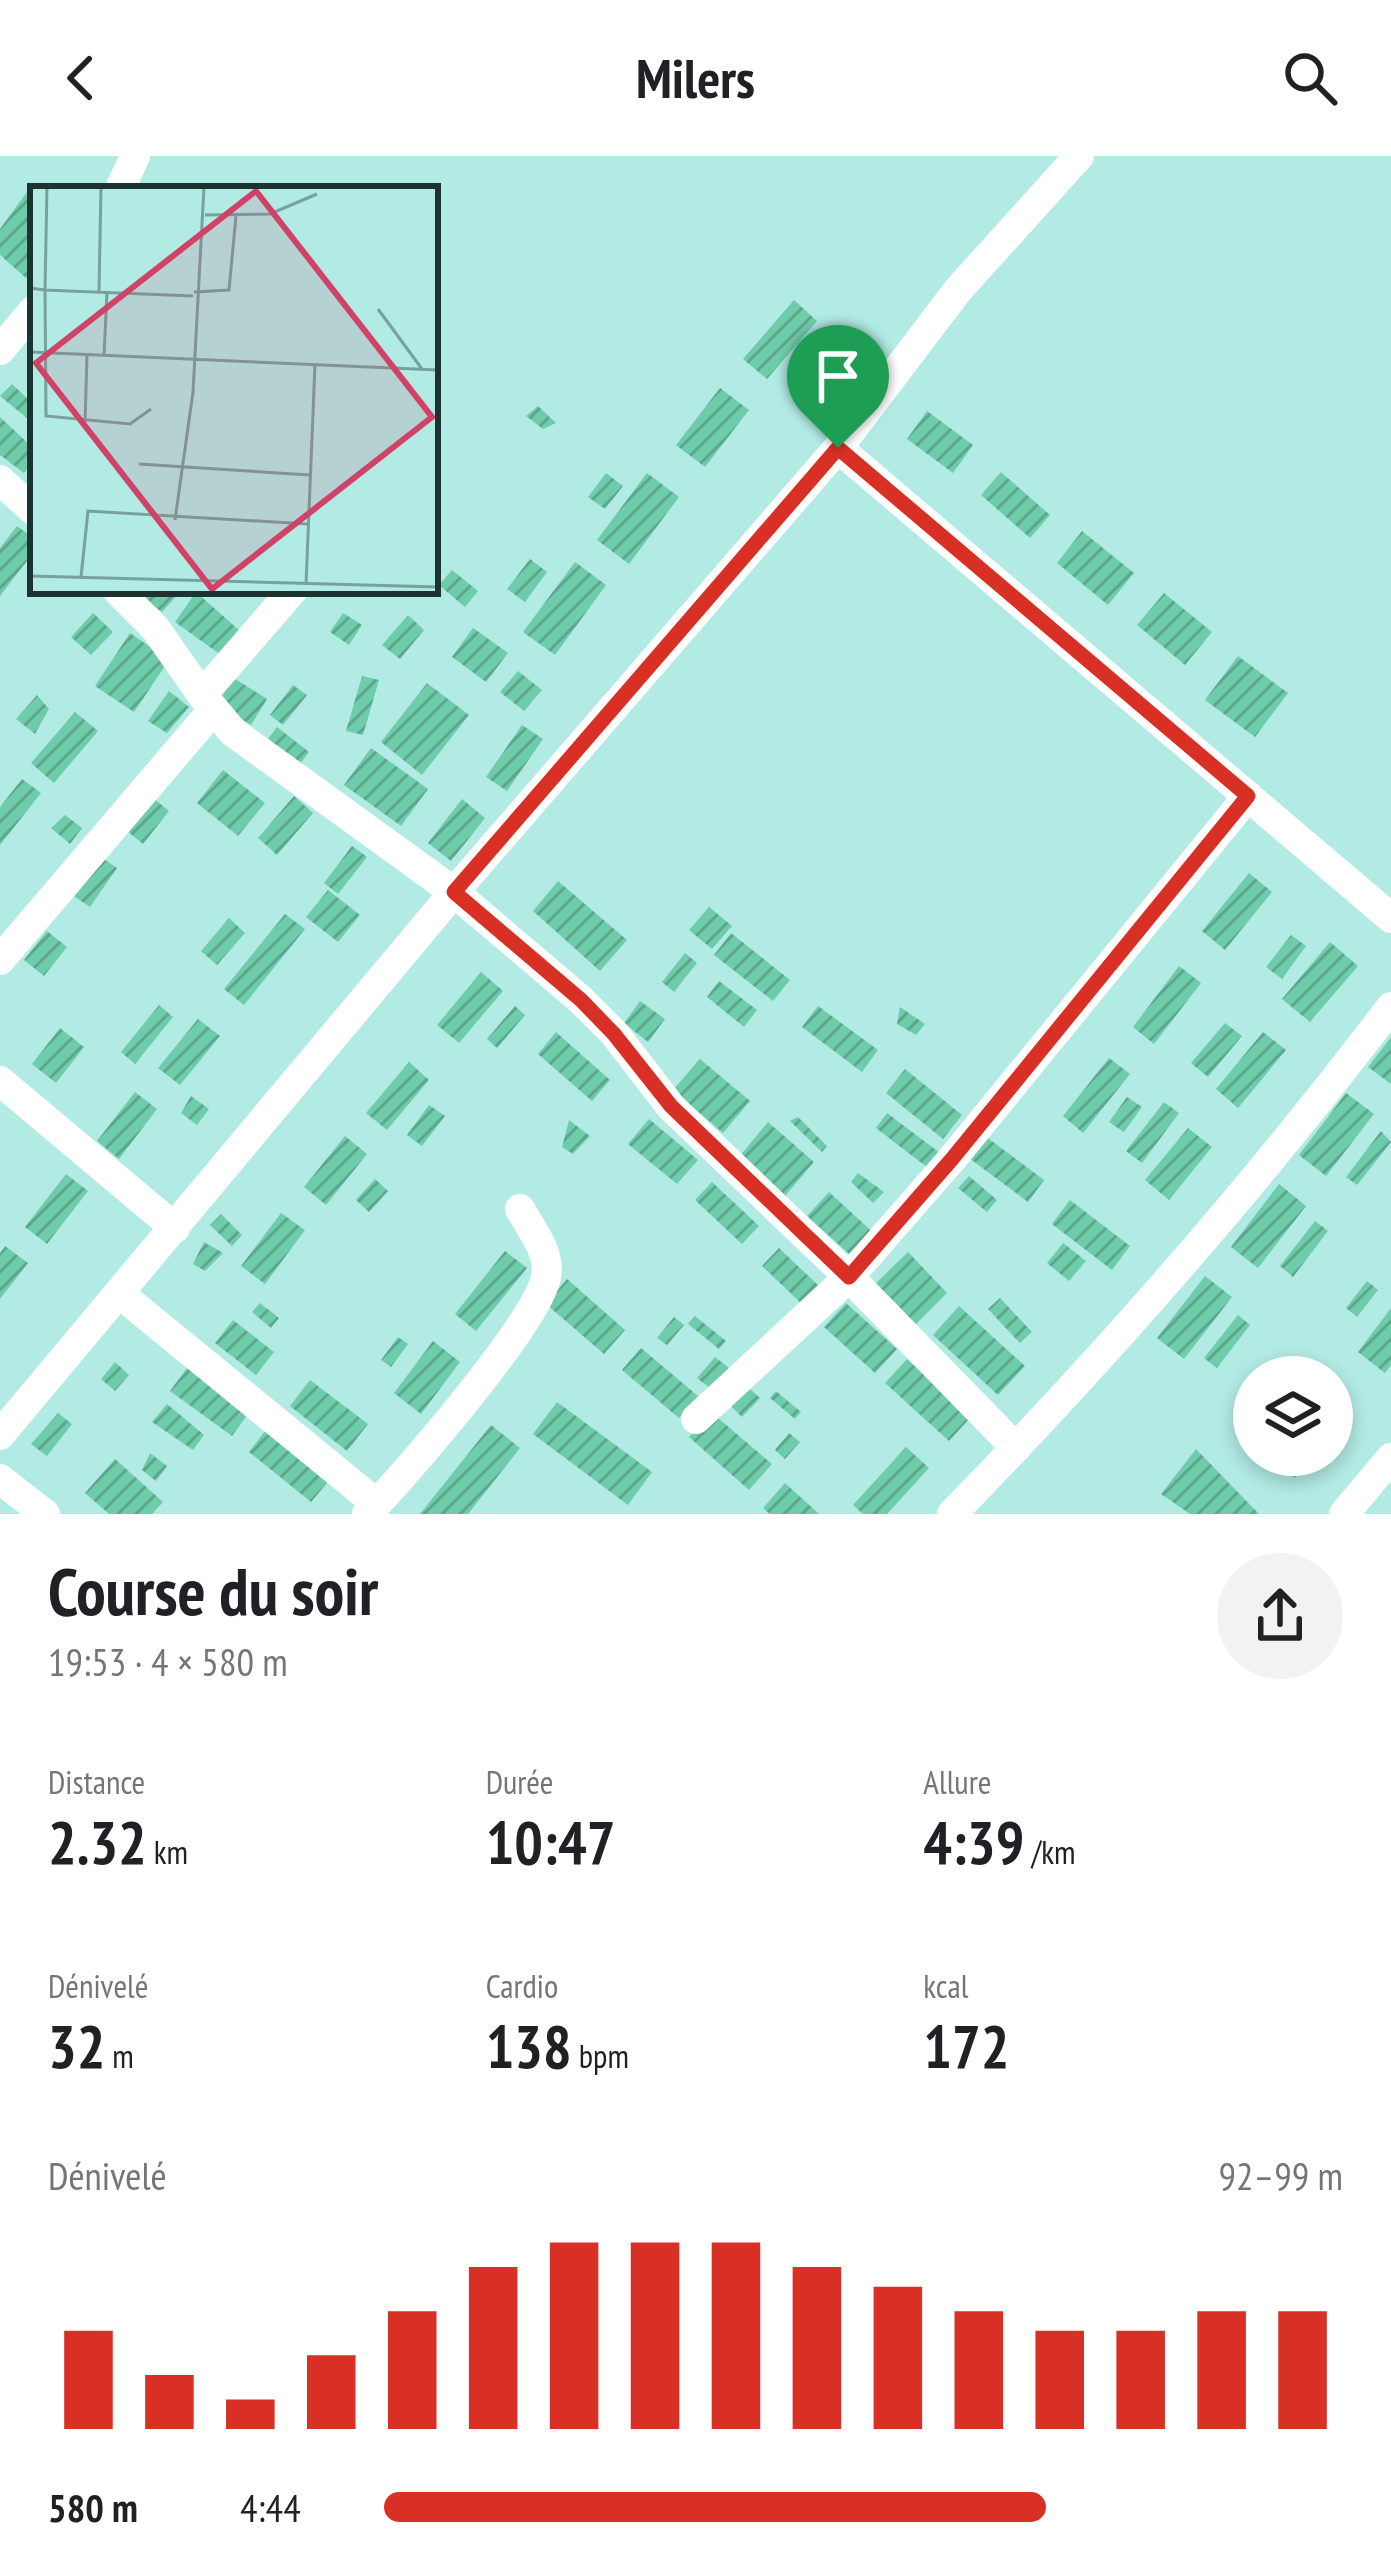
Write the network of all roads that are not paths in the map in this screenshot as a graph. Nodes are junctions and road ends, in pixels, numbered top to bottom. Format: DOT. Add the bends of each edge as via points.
graph roads {
  1 [pos="136,156"];
  2 [pos="1079,156"];
  3 [pos="121,186"];
  4 [pos="30,314"];
  5 [pos="0,350"];
  6 [pos="838,448"];
  7 [pos="0,480"];
  8 [pos="30,507"];
  9 [pos="121,594"];
  10 [pos="290,594"];
  11 [pos="207,703"];
  12 [pos="1248,796"];
  13 [pos="454,892"];
  14 [pos="1391,918"];
  15 [pos="0,960"];
  16 [pos="1391,1007"];
  17 [pos="0,1081"];
  18 [pos="520,1209"];
  19 [pos="175,1228"];
  20 [pos="849,1277"];
  21 [pos="119,1294"];
  22 [pos="696,1420"];
  23 [pos="0,1435"];
  24 [pos="1016,1448"];
  25 [pos="1391,1458"];
  26 [pos="0,1479"];
  27 [pos="372,1509"];
  28 [pos="45,1514"];
  29 [pos="952,1514"];
  30 [pos="1344,1514"];
  1 -- 3 [label="street"];
  2 -- 6 [label="street" via="958,290"];
  4 -- 5 [label="street"];
  6 -- 12 [label="street"];
  6 -- 13 [label="street"];
  7 -- 8 [label="street"];
  9 -- 11 [label="street"];
  10 -- 11 [label="street"];
  11 -- 13 [label="street" via="244,741"];
  11 -- 15 [label="street"];
  12 -- 14 [label="street"];
  12 -- 20 [label="street"];
  13 -- 19 [label="street"];
  13 -- 20 [label="street" via="581,1000 671,1106"];
  16 -- 24 [label="street" via="1276,1154"];
  17 -- 19 [label="street"];
  18 -- 27 [label="street" via="545,1256 536,1303"];
  19 -- 21 [label="street"];
  20 -- 22 [label="street"];
  20 -- 24 [label="street"];
  21 -- 23 [label="street"];
  21 -- 27 [label="street"];
  24 -- 29 [label="street"];
  25 -- 30 [label="street"];
  26 -- 28 [label="street"];
}
